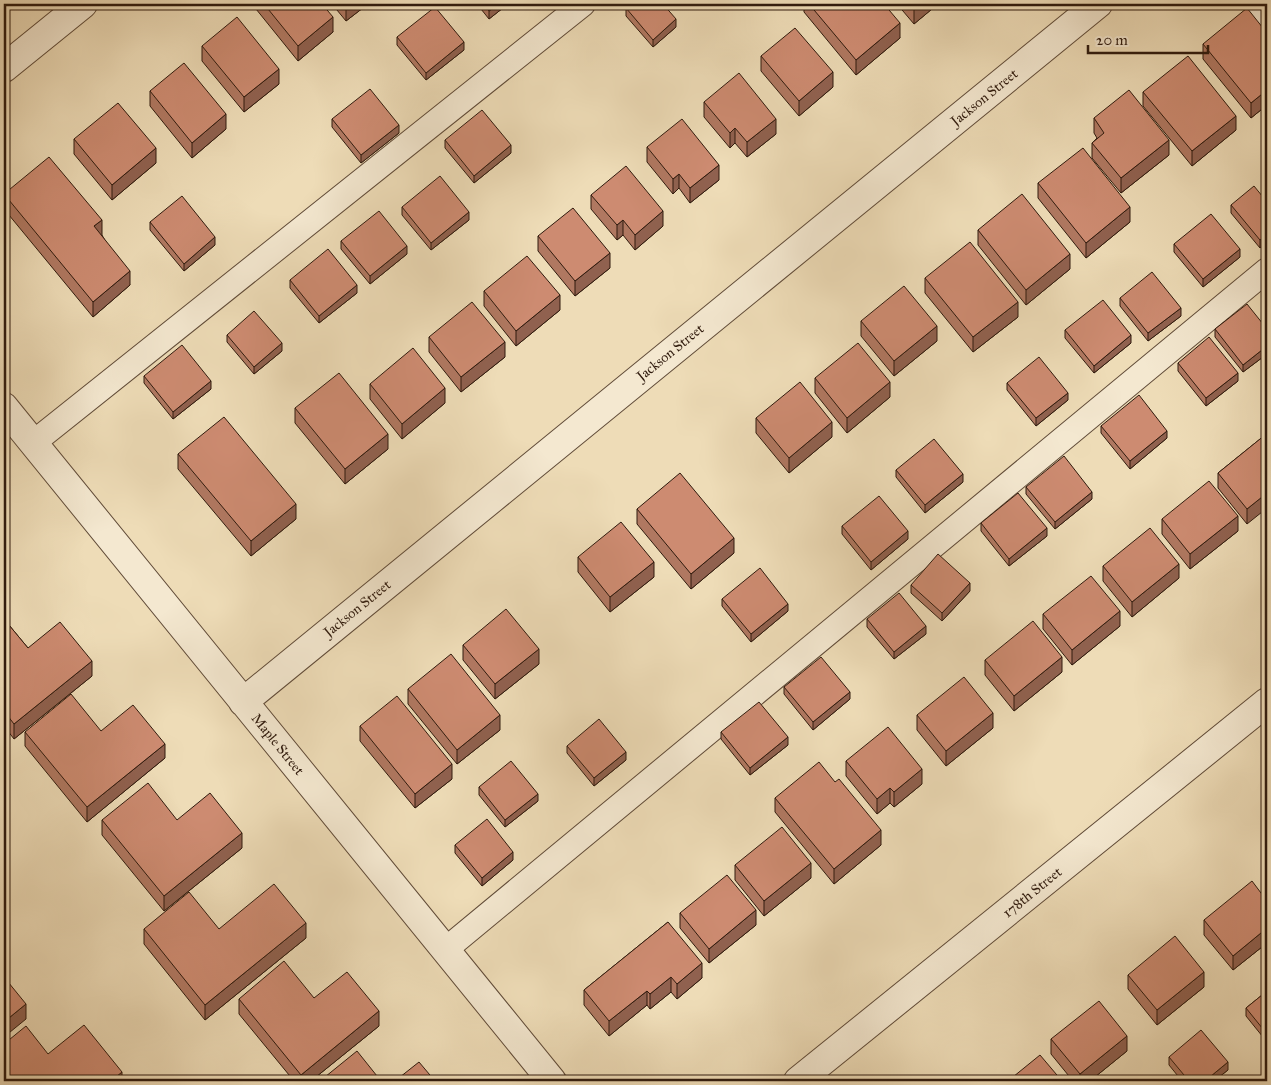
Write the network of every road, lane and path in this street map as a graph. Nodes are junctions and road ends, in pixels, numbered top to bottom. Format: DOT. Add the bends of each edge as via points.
graph roads {
  1 [pos="83,4"];
  2 [pos="583,4"];
  3 [pos="1098,4"];
  4 [pos="1258,4"];
  5 [pos="1267,15"];
  6 [pos="4,68"];
  7 [pos="1267,270"];
  8 [pos="4,407"];
  9 [pos="33,443"];
  10 [pos="243,702"];
  11 [pos="1267,702"];
  12 [pos="445,950"];
  13 [pos="552,1081"];
  14 [pos="798,1081"];
  1 -- 6 [label="street"];
  2 -- 9 [label="lane"];
  3 -- 10 [label="street, Jackson Street"];
  4 -- 5 [label="lane"];
  7 -- 12 [label="lane"];
  8 -- 9 [label="street, Maple Street"];
  9 -- 10 [label="street, Maple Street"];
  10 -- 12 [label="street, Maple Street"];
  11 -- 14 [label="street, 178th Street"];
  12 -- 13 [label="street, Maple Street"];
}
